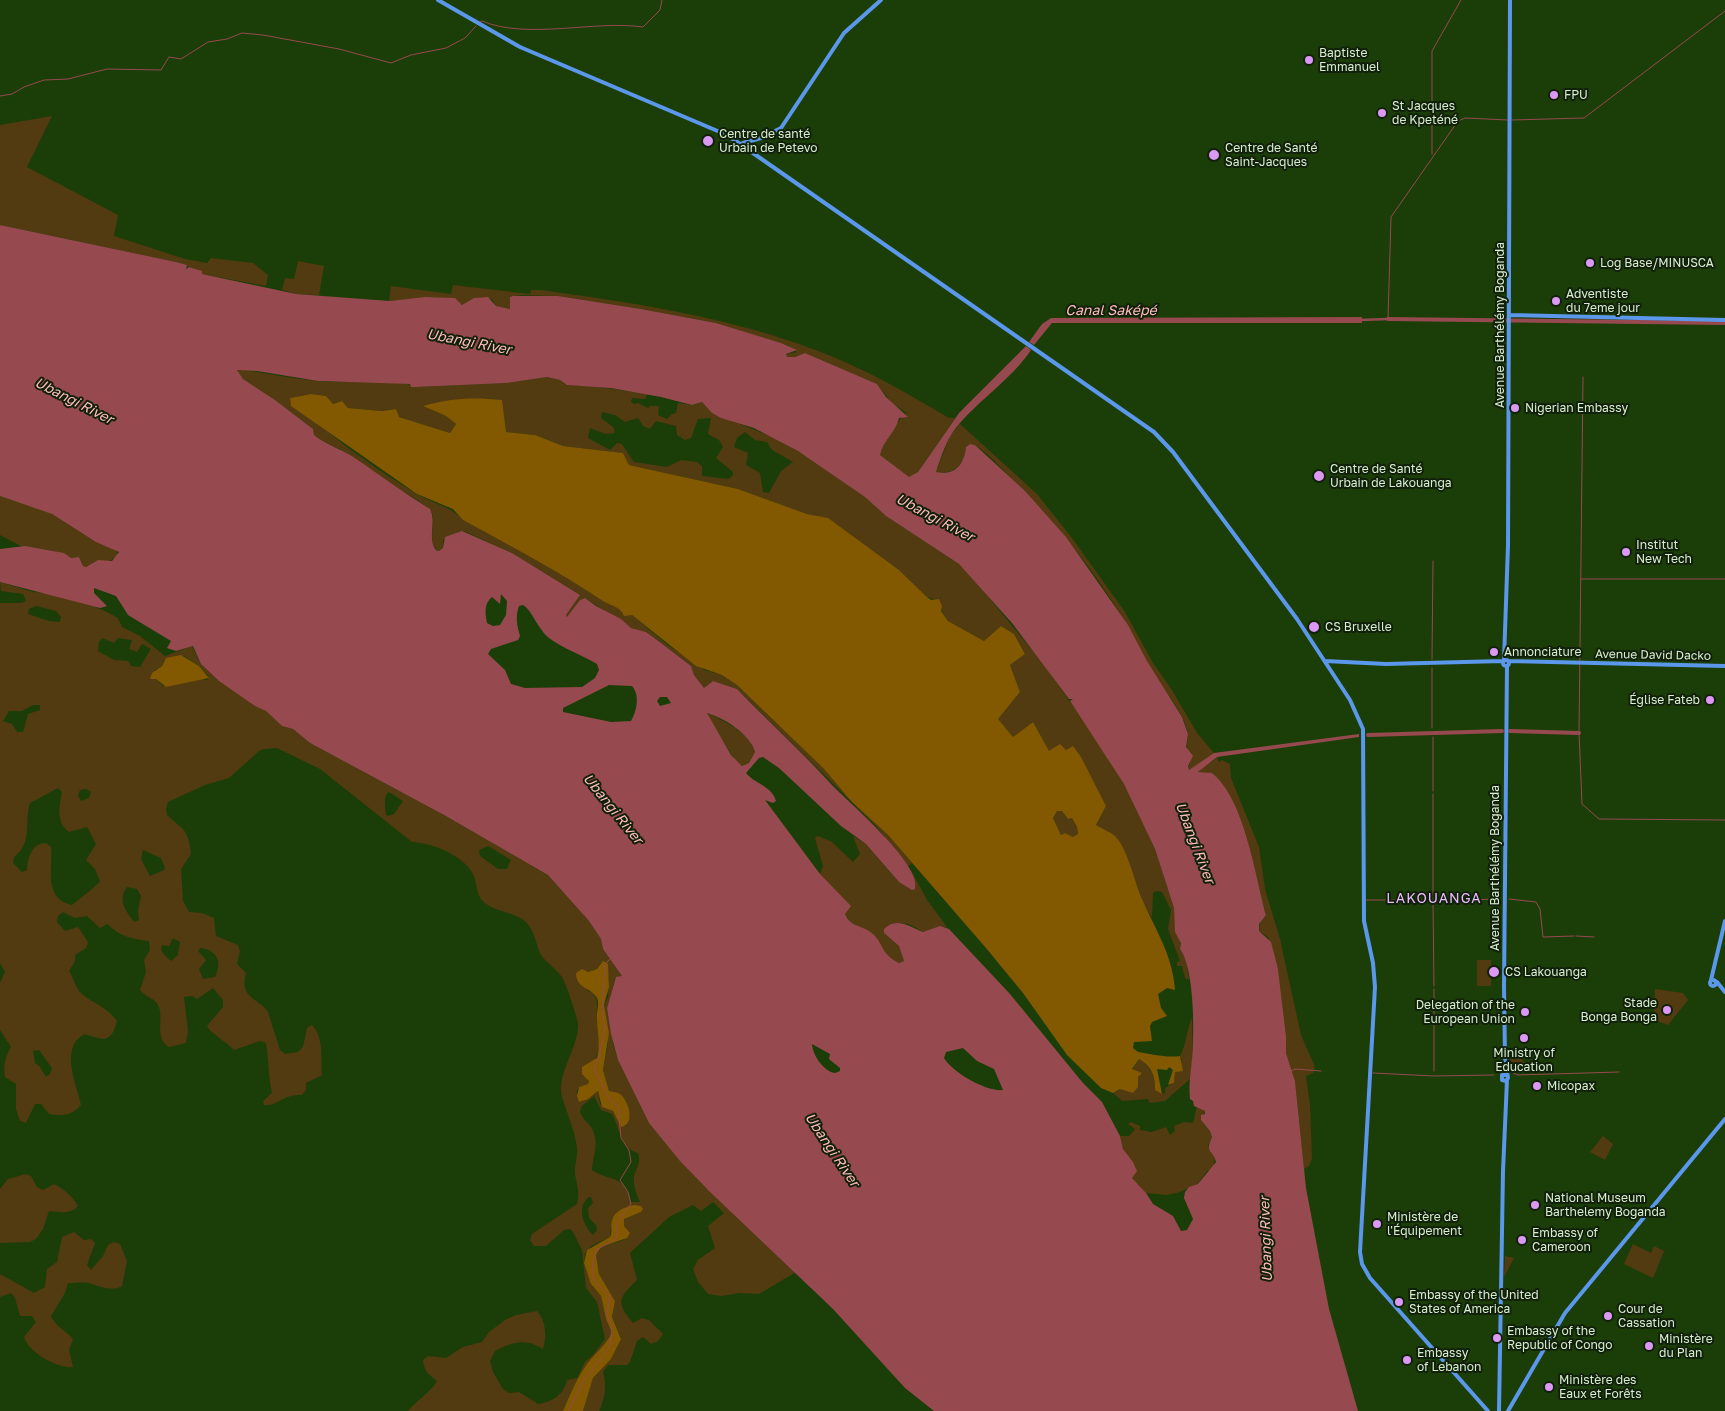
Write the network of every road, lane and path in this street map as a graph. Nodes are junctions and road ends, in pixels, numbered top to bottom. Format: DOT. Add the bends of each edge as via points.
graph roads {
  1 [pos="438,0"];
  2 [pos="881,0"];
  3 [pos="1510,0"];
  4 [pos="741,143"];
  5 [pos="1510,318"];
  6 [pos="1725,320"];
  7 [pos="1325,662"];
  8 [pos="1340,663"];
  9 [pos="1506,663"];
  10 [pos="1725,666"];
  11 [pos="1332,673"];
  12 [pos="1725,921"];
  13 [pos="1725,992"];
  14 [pos="1725,1120"];
  15 [pos="1488,1411"];
  16 [pos="1498,1411"];
  17 [pos="1508,1411"];
  1 -- 4 [label="main road" via="520,47"];
  2 -- 4 [label="main road" via="844,32 781,128"];
  3 -- 5 [label="main road, Avenue Barthélémy Boganda"];
  4 -- 7 [label="main road" via="1160,438 1297,619"];
  5 -- 6 [label="main road"];
  5 -- 9 [label="main road, Avenue Barthélémy Boganda"];
  7 -- 8 [label="main road, Avenue David Dacko"];
  7 -- 11 [label="main road"];
  8 -- 9 [label="main road, Avenue David Dacko"];
  8 -- 11 [label="main road" via="1334,666"];
  9 -- 10 [label="main road, Avenue David Dacko"];
  9 -- 16 [label="main road, Avenue Barthélémy Boganda" via="1505,1074"];
  11 -- 15 [label="main road" via="1363,729 1364,921 1375,987 1362,1202 1362,1264 1370,1278"];
  12 -- 13 [label="main road" via="1714,974 1715,983"];
  14 -- 17 [label="main road" via="1565,1313"];
}
